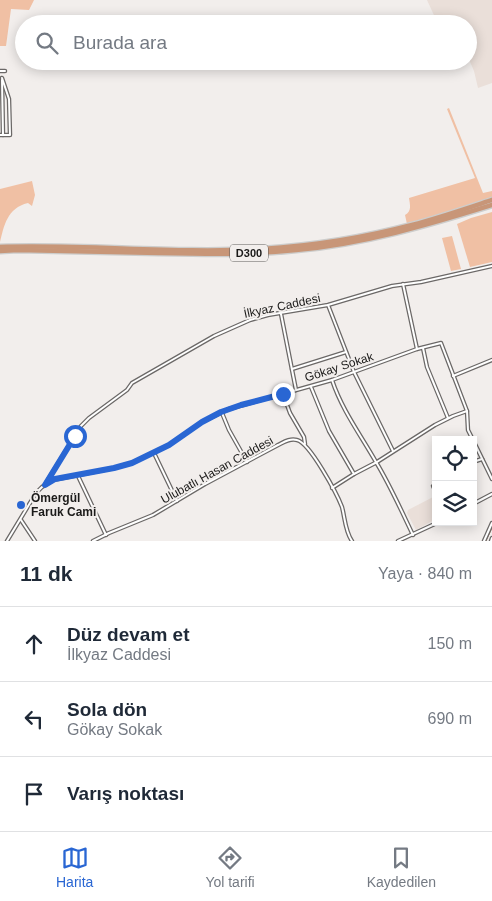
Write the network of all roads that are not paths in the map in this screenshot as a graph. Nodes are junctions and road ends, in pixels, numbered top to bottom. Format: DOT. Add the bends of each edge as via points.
graph roads {
  1 [pos="0,71"];
  2 [pos="5,71"];
  3 [pos="1,78"];
  4 [pos="2,135"];
  5 [pos="492,200"];
  6 [pos="492,205"];
  7 [pos="0,247"];
  8 [pos="0,251"];
  9 [pos="492,266"];
  10 [pos="403,284"];
  11 [pos="328,305"];
  12 [pos="281,313"];
  13 [pos="423,348"];
  14 [pos="417,349"];
  15 [pos="346,352"];
  16 [pos="492,360"];
  17 [pos="292,369"];
  18 [pos="354,372"];
  19 [pos="453,376"];
  20 [pos="332,380"];
  21 [pos="310,386"];
  22 [pos="296,390"];
  23 [pos="283,394"];
  24 [pos="221,412"];
  25 [pos="467,412"];
  26 [pos="448,418"];
  27 [pos="471,436"];
  28 [pos="305,445"];
  29 [pos="477,448"];
  30 [pos="393,451"];
  31 [pos="154,453"];
  32 [pos="482,459"];
  33 [pos="477,461"];
  34 [pos="247,462"];
  35 [pos="377,462"];
  36 [pos="354,474"];
  37 [pos="78,475"];
  38 [pos="492,479"];
  39 [pos="45,485"];
  40 [pos="332,488"];
  41 [pos="492,494"];
  42 [pos="177,500"];
  43 [pos="477,502"];
  44 [pos="21,520"];
  45 [pos="492,523"];
  46 [pos="432,526"];
  47 [pos="106,535"];
  48 [pos="413,535"];
  49 [pos="7,541"];
  50 [pos="35,541"];
  51 [pos="93,541"];
  52 [pos="352,541"];
  53 [pos="398,541"];
  54 [pos="484,541"];
  1 -- 2 [label="street"];
  3 -- 4 [label="street"];
  3 -- 4 [label="street" via="9,99 10,126 10,135"];
  5 -- 7 [label="highway, D300" via="410,226 297,246 218,250"];
  6 -- 8 [label="highway, D300" via="402,232 297,250 218,254"];
  9 -- 10 [label="street, İlkyaz Caddesi"];
  10 -- 11 [label="street, İlkyaz Caddesi"];
  10 -- 14 [label="street"];
  11 -- 12 [label="street, İlkyaz Caddesi"];
  11 -- 15 [label="street"];
  12 -- 17 [label="street"];
  12 -- 39 [label="street, İlkyaz Caddesi" via="255,318 226,330 132,384 84,423"];
  13 -- 14 [label="street, Gökay Sokak"];
  13 -- 19 [label="street, Gökay Sokak" via="441,344"];
  13 -- 26 [label="street" via="427,367"];
  14 -- 18 [label="street, Gökay Sokak"];
  15 -- 17 [label="street"];
  15 -- 18 [label="street"];
  16 -- 19 [label="street"];
  17 -- 22 [label="street"];
  18 -- 20 [label="street, Gökay Sokak"];
  18 -- 30 [label="street"];
  19 -- 25 [label="street, Gökay Sokak"];
  20 -- 21 [label="street, Gökay Sokak"];
  20 -- 35 [label="street" via="348,417"];
  21 -- 22 [label="street, Gökay Sokak"];
  21 -- 36 [label="street" via="329,431"];
  22 -- 23 [label="street, Gökay Sokak"];
  23 -- 24 [label="street, Gökay Sokak"];
  23 -- 28 [label="street"];
  24 -- 31 [label="street, Gökay Sokak"];
  24 -- 34 [label="street"];
  25 -- 26 [label="street"];
  25 -- 27 [label="street, Gökay Sokak"];
  26 -- 30 [label="street"];
  28 -- 34 [label="street, Ulubatlı Hasan Caddesi" via="298,440 290,440"];
  28 -- 40 [label="street"];
  29 -- 32 [label="street, Gökay Sokak"];
  30 -- 35 [label="street"];
  31 -- 37 [label="street, Gökay Sokak" via="126,465"];
  31 -- 42 [label="street"];
  32 -- 33 [label="street"];
  32 -- 38 [label="street, Gökay Sokak"];
  34 -- 42 [label="street, Ulubatlı Hasan Caddesi"];
  35 -- 36 [label="street"];
  35 -- 48 [label="street"];
  36 -- 40 [label="street"];
  37 -- 39 [label="street, Gökay Sokak" via="55,479"];
  37 -- 47 [label="street"];
  39 -- 44 [label="street"];
  40 -- 52 [label="street" via="342,507"];
  41 -- 43 [label="street"];
  42 -- 47 [label="street, Ulubatlı Hasan Caddesi" via="153,515"];
  44 -- 49 [label="street"];
  44 -- 50 [label="street"];
  45 -- 54 [label="street"];
  46 -- 48 [label="street"];
  47 -- 51 [label="street, Ulubatlı Hasan Caddesi"];
  48 -- 53 [label="street"];
}
